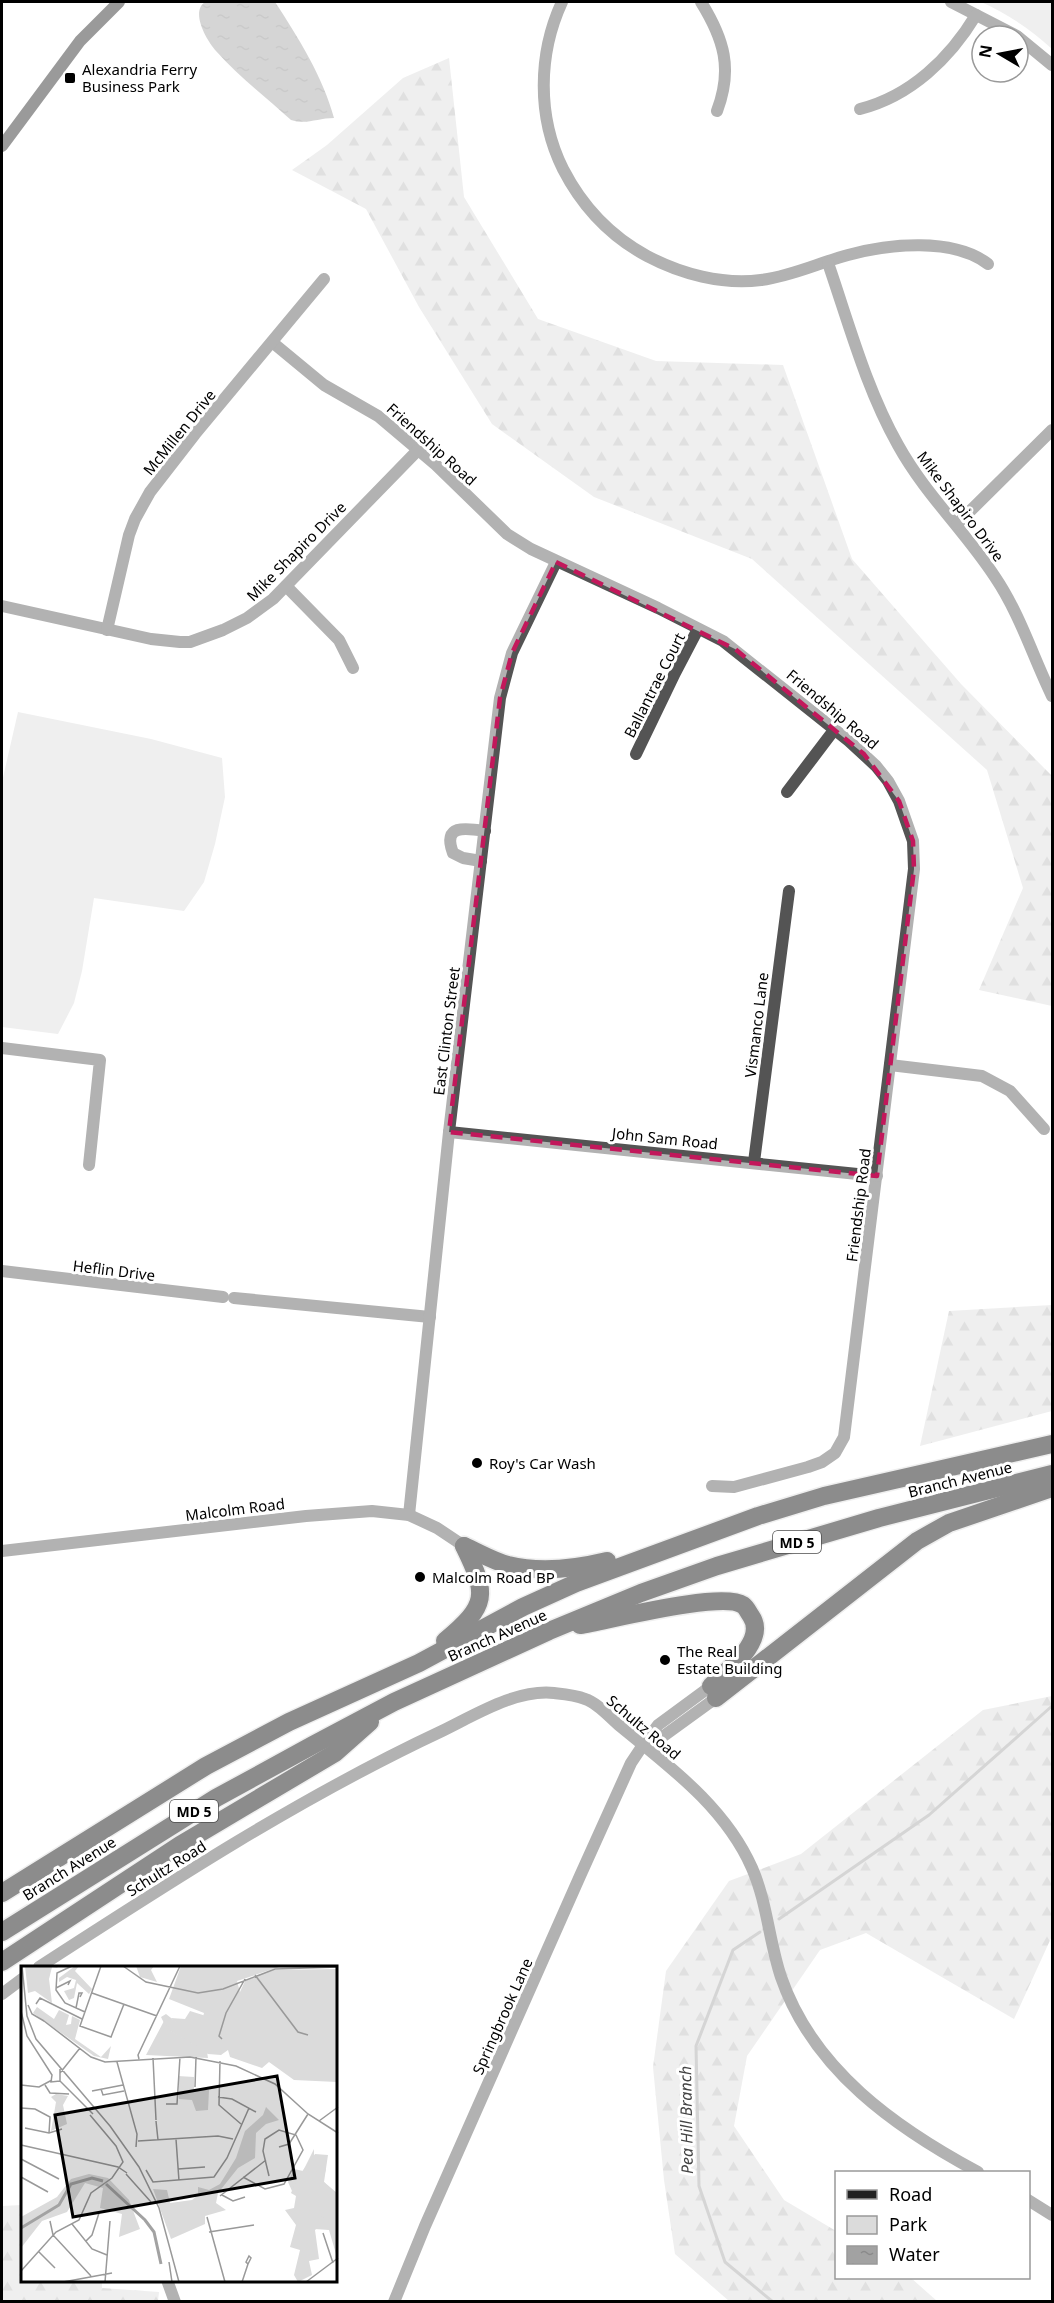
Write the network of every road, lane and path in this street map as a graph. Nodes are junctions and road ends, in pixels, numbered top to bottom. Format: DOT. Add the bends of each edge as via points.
graph roads {
  1 [pos="119,2"];
  2 [pos="561,2"];
  3 [pos="701,2"];
  4 [pos="951,2"];
  5 [pos="976,15"];
  6 [pos="994,24"];
  7 [pos="1030,46"];
  8 [pos="1053,65"];
  9 [pos="860,109"];
  10 [pos="717,111"];
  11 [pos="2,146"];
  12 [pos="828,263"];
  13 [pos="988,264"];
  14 [pos="324,279"];
  15 [pos="272,342"];
  16 [pos="1053,430"];
  17 [pos="418,450"];
  18 [pos="957,524"];
  19 [pos="556,561"];
  20 [pos="286,586"];
  21 [pos="2,606"];
  22 [pos="698,629"];
  23 [pos="107,630"];
  24 [pos="352,668"];
  25 [pos="1053,696"];
  26 [pos="834,730"];
  27 [pos="636,754"];
  28 [pos="787,792"];
  29 [pos="485,831"];
  30 [pos="481,861"];
  31 [pos="789,891"];
  32 [pos="2,1047"];
  33 [pos="890,1065"];
  34 [pos="1044,1129"];
  35 [pos="449,1132"];
  36 [pos="754,1162"];
  37 [pos="88,1165"];
  38 [pos="877,1176"];
  39 [pos="2,1271"];
  40 [pos="430,1317"];
  41 [pos="1053,1444"];
  42 [pos="1053,1474"];
  43 [pos="712,1486"];
  44 [pos="1053,1488"];
  45 [pos="409,1515"];
  46 [pos="698,1538"];
  47 [pos="464,1546"];
  48 [pos="2,1551"];
  49 [pos="549,1631"];
  50 [pos="419,1662"];
  51 [pos="714,1692"];
  52 [pos="394,1702"];
  53 [pos="643,1745"];
  54 [pos="105,1831"];
  55 [pos="2,1880"];
  56 [pos="2,1893"];
  57 [pos="2,1932"];
  58 [pos="2,1962"];
  59 [pos="41,1966"];
  60 [pos="21,1980"];
  61 [pos="2,1994"];
  62 [pos="976,2171"];
  63 [pos="1030,2201"];
  64 [pos="1053,2216"];
  65 [pos="168,2282"];
  66 [pos="175,2301"];
  67 [pos="394,2301"];
  1 -- 11 [label="main road" via="80,41"];
  2 -- 12 [label="street" via="545,63 549,131 568,179 604,226 656,260 698,276 762,280"];
  3 -- 10 [label="street" via="719,38 726,63 726,83"];
  4 -- 5 [label="street"];
  5 -- 6 [label="street"];
  5 -- 9 [label="street" via="960,40 930,71 897,94"];
  7 -- 8 [label="street"];
  12 -- 13 [label="street" via="876,249 930,246 960,249"];
  12 -- 18 [label="street, Mike Shapiro Drive" via="875,398 897,444 922,484"];
  14 -- 15 [label="street, McMillen Drive"];
  15 -- 17 [label="street, Friendship Road" via="324,385 374,412"];
  15 -- 23 [label="street, McMillen Drive" via="181,451 142,506 125,547"];
  16 -- 18 [label="street"];
  17 -- 19 [label="street, Friendship Road" via="507,534"];
  17 -- 20 [label="street, Mike Shapiro Drive"];
  18 -- 25 [label="street, Mike Shapiro Drive" via="1007,595"];
  19 -- 22 [label="street, Friendship Road"];
  19 -- 29 [label="street, East Clinton Street" via="505,672"];
  20 -- 23 [label="street, Mike Shapiro Drive" via="247,618 190,642 160,641"];
  20 -- 24 [label="street" via="339,640"];
  21 -- 23 [label="street, Mike Shapiro Drive"];
  22 -- 26 [label="street, Friendship Road" via="735,649"];
  22 -- 27 [label="street, Ballantrae Court"];
  26 -- 28 [label="street"];
  26 -- 33 [label="street, Friendship Road" via="864,754 888,781 913,841 914,869"];
  29 -- 30 [label="street, East Clinton Street"];
  29 -- 30 [label="street" via="459,828 451,839 457,856"];
  30 -- 35 [label="street, East Clinton Street"];
  31 -- 36 [label="street, Vismanco Lane"];
  32 -- 37 [label="street" via="100,1060"];
  33 -- 34 [label="street" via="982,1076 1010,1090"];
  33 -- 38 [label="street, Friendship Road"];
  35 -- 36 [label="street, John Sam Road"];
  35 -- 40 [label="street, East Clinton Street"];
  36 -- 38 [label="street, John Sam Road"];
  38 -- 43 [label="street, Friendship Road" via="842,1442 830,1457 808,1467 741,1486"];
  39 -- 40 [label="street, Heflin Drive"];
  40 -- 45 [label="street, East Clinton Street"];
  41 -- 46 [label="highway, Branch Avenue / MD 5" via="824,1496"];
  42 -- 49 [label="highway, Branch Avenue / MD 5" via="879,1518 717,1566"];
  44 -- 51 [label="highway" via="949,1523 917,1541"];
  45 -- 47 [label="street, Malcolm Road"];
  45 -- 48 [label="street, Malcolm Road" via="330,1513"];
  46 -- 47 [label="highway" via="578,1568 537,1570 506,1565"];
  46 -- 50 [label="highway, Branch Avenue / MD 5" via="576,1582"];
  47 -- 50 [label="highway" via="482,1590 476,1610"];
  49 -- 51 [label="highway" via="698,1603 728,1600 744,1605 755,1622 753,1637 747,1652"];
  49 -- 52 [label="highway, Branch Avenue / MD 5"];
  50 -- 54 [label="highway, Branch Avenue / MD 5" via="289,1722 206,1766"];
  51 -- 53 [label="street" via="665,1735"];
  52 -- 57 [label="highway, Branch Avenue / MD 5" via="216,1798"];
  52 -- 58 [label="highway" via="335,1753 180,1845"];
  53 -- 59 [label="street, Schultz Road" via="588,1699 552,1692 518,1697 339,1782 234,1843"];
  53 -- 62 [label="street, Schultz Road" via="682,1778 738,1839 754,1873 787,1991 811,2035 835,2067 867,2099 924,2143"];
  53 -- 67 [label="street, Springbrook Lane" via="631,1763 580,1876"];
  54 -- 55 [label="highway"];
  54 -- 56 [label="highway, Branch Avenue / MD 5"];
  60 -- 61 [label="street"];
  63 -- 64 [label="street"];
  65 -- 66 [label="street"];
}
